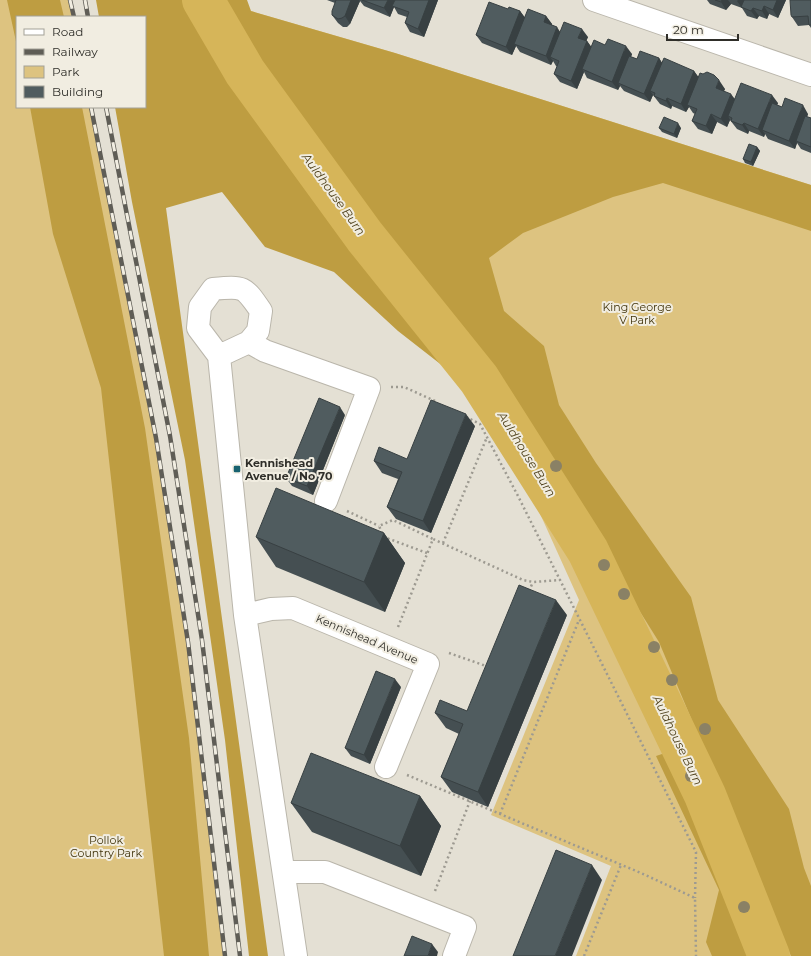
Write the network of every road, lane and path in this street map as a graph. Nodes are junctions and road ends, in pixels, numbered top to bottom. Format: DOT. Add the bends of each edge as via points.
graph roads {
  1 [pos="594,0"];
  2 [pos="811,75"];
  3 [pos="249,342"];
  4 [pos="219,356"];
  5 [pos="369,388"];
  6 [pos="439,404"];
  7 [pos="460,414"];
  8 [pos="487,437"];
  9 [pos="326,501"];
  10 [pos="379,526"];
  11 [pos="433,539"];
  12 [pos="443,543"];
  13 [pos="427,553"];
  14 [pos="560,580"];
  15 [pos="533,582"];
  16 [pos="527,596"];
  17 [pos="245,615"];
  18 [pos="580,619"];
  19 [pos="389,648"];
  20 [pos="428,664"];
  21 [pos="493,668"];
  22 [pos="386,766"];
  23 [pos="470,801"];
  24 [pos="500,814"];
  25 [pos="621,865"];
  26 [pos="284,872"];
  27 [pos="695,898"];
  28 [pos="427,912"];
  29 [pos="296,956"];
  30 [pos="454,956"];
  31 [pos="584,956"];
  32 [pos="695,956"];
  1 -- 2 [label="street"];
  3 -- 4 [label="street"];
  3 -- 4 [label="street" via="258,331 261,312 248,292 233,287 213,289 200,307 198,328"];
  3 -- 5 [label="street" via="265,351"];
  4 -- 17 [label="street"];
  5 -- 6 [label="path" via="404,387"];
  5 -- 9 [label="street"];
  7 -- 8 [label="path" via="480,424"];
  8 -- 12 [label="path"];
  8 -- 14 [label="path"];
  9 -- 10 [label="path"];
  10 -- 11 [label="path" via="394,520"];
  10 -- 13 [label="path" via="384,537"];
  11 -- 12 [label="path"];
  11 -- 13 [label="path"];
  12 -- 15 [label="path" via="523,580"];
  13 -- 19 [label="path"];
  14 -- 15 [label="path"];
  14 -- 18 [label="path"];
  15 -- 16 [label="path"];
  17 -- 19 [label="street, Kennishead Avenue" via="271,609 292,608"];
  17 -- 26 [label="street"];
  18 -- 24 [label="path"];
  18 -- 27 [label="path" via="696,852"];
  19 -- 20 [label="street, Kennishead Avenue"];
  20 -- 21 [label="path" via="439,649"];
  20 -- 22 [label="street, Kennishead Avenue"];
  22 -- 23 [label="path"];
  23 -- 24 [label="path"];
  23 -- 28 [label="path"];
  24 -- 25 [label="path"];
  25 -- 27 [label="path"];
  25 -- 31 [label="path"];
  26 -- 28 [label="street" via="325,872"];
  26 -- 29 [label="street"];
  27 -- 32 [label="path"];
  28 -- 30 [label="street" via="465,927"];
}
